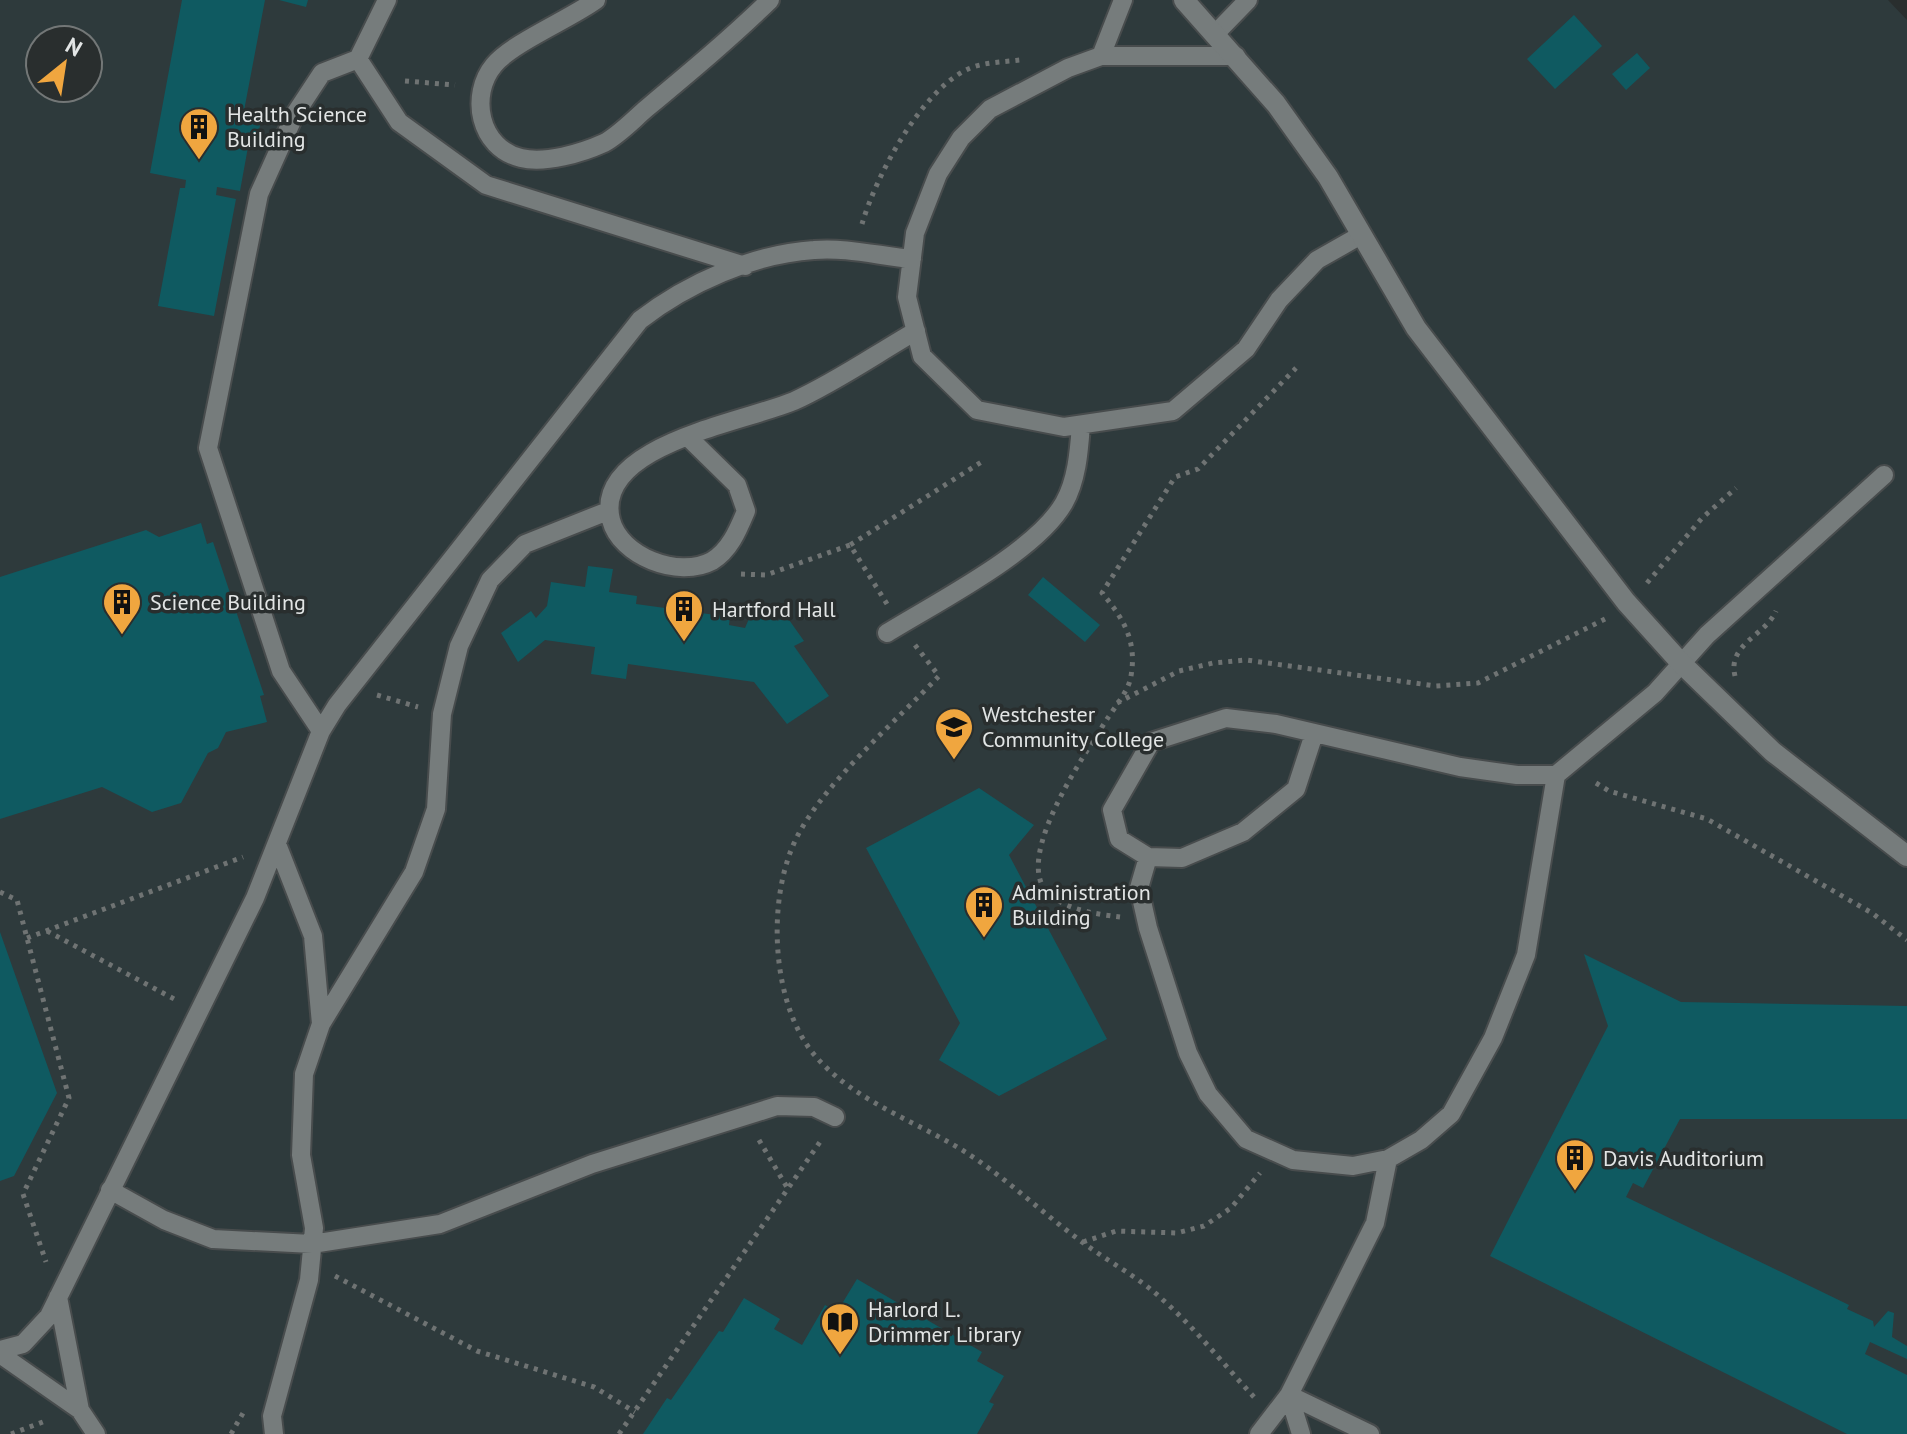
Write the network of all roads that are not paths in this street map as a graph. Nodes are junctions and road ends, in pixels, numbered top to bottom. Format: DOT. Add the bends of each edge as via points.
graph roads {
  1 [pos="387,0"];
  2 [pos="596,0"];
  3 [pos="770,0"];
  4 [pos="1123,0"];
  5 [pos="1184,0"];
  6 [pos="1248,0"];
  7 [pos="1216,33"];
  8 [pos="1101,56"];
  9 [pos="1236,56"];
  10 [pos="358,59"];
  11 [pos="1361,235"];
  12 [pos="912,259"];
  13 [pos="745,266"];
  14 [pos="916,331"];
  15 [pos="1081,425"];
  16 [pos="688,437"];
  17 [pos="1884,475"];
  18 [pos="608,511"];
  19 [pos="894,629"];
  20 [pos="1681,663"];
  21 [pos="321,731"];
  22 [pos="1314,734"];
  23 [pos="1556,775"];
  24 [pos="277,844"];
  25 [pos="1907,856"];
  26 [pos="1148,857"];
  27 [pos="321,1024"];
  28 [pos="835,1117"];
  29 [pos="1388,1159"];
  30 [pos="110,1190"];
  31 [pos="312,1244"];
  32 [pos="58,1297"];
  33 [pos="0,1352"];
  34 [pos="1289,1395"];
  35 [pos="80,1410"];
  36 [pos="96,1434"];
  37 [pos="274,1434"];
  38 [pos="1259,1434"];
  39 [pos="1301,1434"];
  40 [pos="1370,1434"];
  1 -- 10 [label="lane"];
  2 -- 3 [label="lane" via="495,64 480,87 482,122 496,143 520,158 563,156 606,142 720,49"];
  4 -- 8 [label="lane"];
  5 -- 7 [label="street"];
  6 -- 7 [label="lane"];
  7 -- 9 [label="street"];
  8 -- 9 [label="lane"];
  8 -- 12 [label="lane" via="990,109 961,138 938,174 915,233"];
  9 -- 11 [label="street" via="1328,177"];
  10 -- 13 [label="lane" via="399,122 486,185"];
  10 -- 21 [label="lane" via="322,73 295,114 259,194 208,448 281,671"];
  11 -- 15 [label="lane" via="1317,260 1279,300 1246,349 1173,411"];
  11 -- 20 [label="street" via="1416,328 1582,550"];
  12 -- 13 [label="lane" via="816,249"];
  12 -- 14 [label="lane" via="907,297"];
  13 -- 21 [label="lane" via="674,294 640,320"];
  14 -- 15 [label="lane" via="922,356 977,410 1064,427"];
  14 -- 16 [label="lane" via="793,401"];
  15 -- 19 [label="lane" via="1078,461 1064,502 1038,536"];
  16 -- 18 [label="lane" via="625,469"];
  16 -- 18 [label="lane" via="737,485 746,511 735,538 711,561 674,568 642,556 614,535"];
  17 -- 20 [label="lane"];
  18 -- 27 [label="lane" via="525,544 490,580 459,646 442,714 436,809 414,872"];
  20 -- 23 [label="lane" via="1655,693"];
  20 -- 25 [label="street" via="1773,752"];
  21 -- 24 [label="lane"];
  22 -- 23 [label="lane" via="1460,767"];
  22 -- 26 [label="lane" via="1296,789 1243,832 1182,858"];
  22 -- 26 [label="lane" via="1226,718 1151,742 1112,810 1119,839"];
  23 -- 29 [label="lane" via="1526,955 1493,1038 1451,1114"];
  24 -- 27 [label="lane" via="313,936"];
  24 -- 30 [label="lane"];
  26 -- 29 [label="lane" via="1139,888 1148,928 1188,1053 1208,1094 1246,1139 1293,1160 1353,1166"];
  27 -- 31 [label="lane" via="304,1074 301,1155"];
  28 -- 31 [label="lane" via="814,1107 777,1106 592,1164 440,1224"];
  29 -- 34 [label="lane" via="1375,1223"];
  30 -- 31 [label="lane" via="213,1239"];
  30 -- 32 [label="lane"];
  31 -- 37 [label="lane" via="272,1416"];
  32 -- 33 [label="lane" via="49,1316 23,1344"];
  32 -- 35 [label="lane"];
  33 -- 35 [label="lane"];
  34 -- 38 [label="lane"];
  34 -- 39 [label="lane"];
  34 -- 40 [label="lane"];
  35 -- 36 [label="lane"];
}
